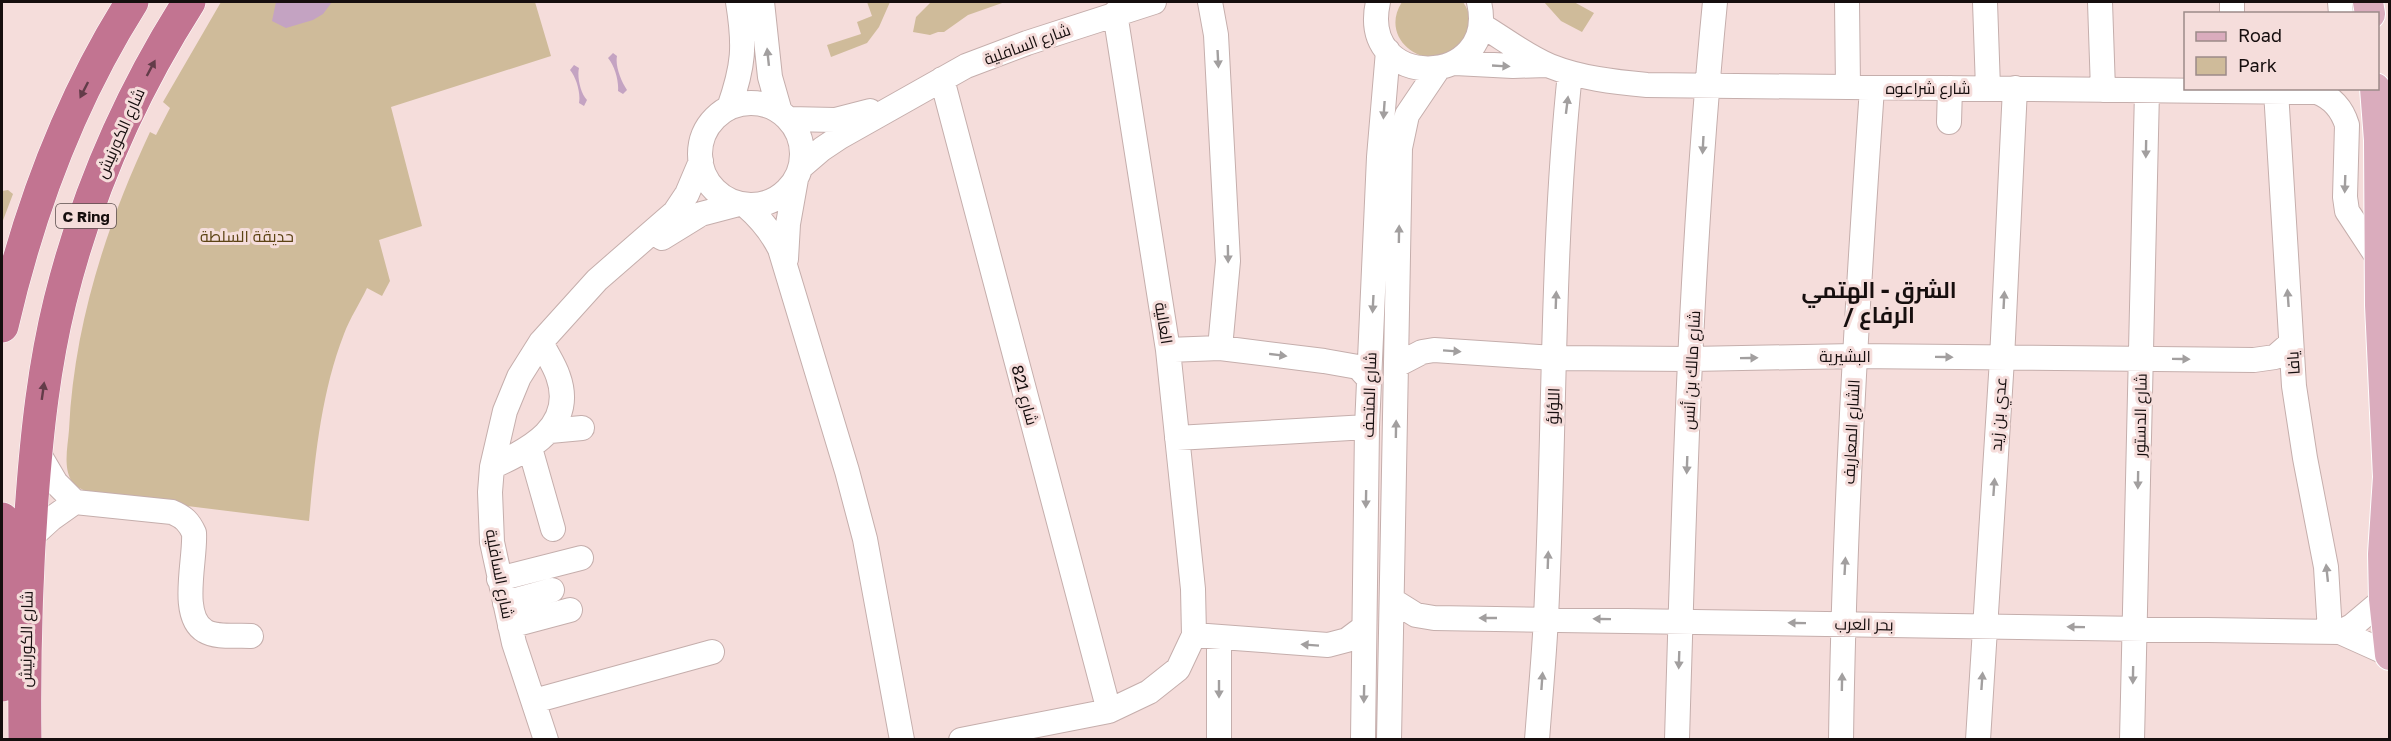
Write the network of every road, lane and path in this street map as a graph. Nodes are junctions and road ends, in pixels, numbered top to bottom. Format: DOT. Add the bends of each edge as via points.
graph roads {
  1 [pos="132,2"];
  2 [pos="189,2"];
  3 [pos="738,2"];
  4 [pos="762,2"];
  5 [pos="1154,2"];
  6 [pos="1210,2"];
  7 [pos="1356,2"];
  8 [pos="1715,2"];
  9 [pos="1847,2"];
  10 [pos="1985,2"];
  11 [pos="2100,2"];
  12 [pos="1115,13"];
  13 [pos="1376,13"];
  14 [pos="1480,13"];
  15 [pos="1388,51"];
  16 [pos="1547,65"];
  17 [pos="1447,66"];
  18 [pos="1570,73"];
  19 [pos="942,79"];
  20 [pos="1707,87"];
  21 [pos="1848,87"];
  22 [pos="1872,88"];
  23 [pos="1950,88"];
  24 [pos="1988,88"];
  25 [pos="2015,88"];
  26 [pos="2103,90"];
  27 [pos="2234,90"];
  28 [pos="2316,90"];
  29 [pos="2345,90"];
  30 [pos="2375,90"];
  31 [pos="2147,91"];
  32 [pos="2276,91"];
  33 [pos="907,100"];
  34 [pos="729,108"];
  35 [pos="784,116"];
  36 [pos="1949,122"];
  37 [pos="2347,125"];
  38 [pos="701,161"];
  39 [pos="799,173"];
  40 [pos="742,205"];
  41 [pos="2380,261"];
  42 [pos="613,266"];
  43 [pos="786,267"];
  44 [pos="2,326"];
  45 [pos="540,342"];
  46 [pos="2291,343"];
  47 [pos="1220,348"];
  48 [pos="1168,350"];
  49 [pos="1855,356"];
  50 [pos="1554,358"];
  51 [pos="2002,358"];
  52 [pos="1691,359"];
  53 [pos="2141,359"];
  54 [pos="1397,365"];
  55 [pos="1369,379"];
  56 [pos="1367,427"];
  57 [pos="582,428"];
  58 [pos="550,431"];
  59 [pos="1177,438"];
  60 [pos="530,448"];
  61 [pos="36,449"];
  62 [pos="492,467"];
  63 [pos="2388,495"];
  64 [pos="75,502"];
  65 [pos="2,519"];
  66 [pos="553,529"];
  67 [pos="29,539"];
  68 [pos="581,558"];
  69 [pos="499,579"];
  70 [pos="552,590"];
  71 [pos="2384,599"];
  72 [pos="1392,600"];
  73 [pos="570,610"];
  74 [pos="507,614"];
  75 [pos="1546,618"];
  76 [pos="1680,621"];
  77 [pos="1842,624"];
  78 [pos="1985,626"];
  79 [pos="1363,628"];
  80 [pos="2134,628"];
  81 [pos="2335,632"];
  82 [pos="1194,635"];
  83 [pos="250,636"];
  84 [pos="1219,638"];
  85 [pos="712,652"];
  86 [pos="2389,654"];
  87 [pos="534,701"];
  88 [pos="1109,711"];
  89 [pos="2,740"];
  90 [pos="25,740"];
  91 [pos="538,740"];
  92 [pos="546,740"];
  93 [pos="902,740"];
  94 [pos="960,740"];
  95 [pos="1219,740"];
  96 [pos="1363,740"];
  97 [pos="1389,740"];
  98 [pos="1537,740"];
  99 [pos="1677,740"];
  100 [pos="1841,740"];
  101 [pos="1978,740"];
  102 [pos="2132,740"];
  1 -- 44 [label="highway, C Ring, one-way" via="76,105 43,186"];
  61 -- 2 [label="highway, شارع الكورنيش / C Ring, one-way" via="60,302 80,231 125,120"];
  3 -- 34 [label="street" via="743,58"];
  35 -- 4 [label="street, one-way" via="770,77"];
  5 -- 12 [label="street, شارع السافلية"];
  6 -- 47 [label="street, one-way" via="1216,35 1228,261"];
  7 -- 13 [label="street"];
  8 -- 20 [label="street, شارع مالك بن أنس"];
  9 -- 21 [label="street"];
  10 -- 24 [label="street"];
  11 -- 26 [label="street"];
  12 -- 19 [label="street, شارع السافلية" via="983,59"];
  12 -- 48 [label="street, العالية"];
  13 -- 15 [label="street" via="1382,43"];
  14 -- 16 [label="street, شارع شراعوه"];
  14 -- 17 [label="street, شارع المتحف" via="1476,40 1467,53"];
  15 -- 17 [label="street, شارع شراعوه" via="1410,67 1424,70"];
  15 -- 55 [label="street, شارع المتحف, one-way"];
  17 -- 16 [label="street, شارع شراعوه, one-way"];
  16 -- 18 [label="street, شارع شراعوه"];
  54 -- 17 [label="street, شارع المتحف, one-way" via="1402,133 1407,115"];
  18 -- 20 [label="street, شارع شراعوه" via="1647,85"];
  50 -- 18 [label="street, اللؤلؤ, one-way" via="1559,210"];
  19 -- 33 [label="street, شارع السافلية"];
  19 -- 88 [label="street, شارع 821"];
  20 -- 21 [label="street, شارع شراعوه"];
  20 -- 52 [label="street, شارع مالك بن أنس, one-way"];
  21 -- 22 [label="street, شارع شراعوه"];
  22 -- 23 [label="street, شارع شراعوه"];
  22 -- 49 [label="street, الشارع المعاريف"];
  23 -- 24 [label="street, شارع شراعوه"];
  23 -- 36 [label="street"];
  24 -- 25 [label="street, شارع شراعوه"];
  25 -- 26 [label="street, شارع شراعوه"];
  51 -- 25 [label="street, عدي بن زيد, one-way"];
  26 -- 31 [label="street, شارع شراعوه"];
  27 -- 31 [label="street, شارع شراعوه"];
  27 -- 32 [label="street, شارع شراعوه"];
  28 -- 32 [label="street, شارع شراعوه"];
  28 -- 37 [label="street, شارع شراعوه" via="2336,104"];
  29 -- 37 [label="street"];
  30 -- 41 [label="main road"];
  31 -- 53 [label="street, شارع الدستور, one-way"];
  46 -- 32 [label="street, يافا, one-way"];
  33 -- 35 [label="street, شارع السافلية" via="834,120"];
  33 -- 39 [label="street, شارع السافلية" via="831,143"];
  34 -- 35 [label="street" via="750,103 771,106"];
  34 -- 38 [label="street" via="719,114 704,134"];
  35 -- 39 [label="street" via="801,142"];
  37 -- 41 [label="street, one-way" via="2347,211"];
  38 -- 40 [label="street" via="707,181 716,191 726,200"];
  38 -- 42 [label="street, شارع السافلية" via="675,212"];
  39 -- 40 [label="street" via="777,199"];
  39 -- 43 [label="street" via="788,224"];
  40 -- 42 [label="street, شارع السافلية" via="701,214"];
  40 -- 43 [label="street" via="772,232"];
  41 -- 63 [label="main road"];
  42 -- 45 [label="street, شارع السافلية"];
  43 -- 93 [label="street" via="865,539"];
  45 -- 58 [label="street" via="562,389 557,418"];
  45 -- 62 [label="street, شارع السافلية" via="505,411"];
  53 -- 46 [label="street, البشيرية, one-way" via="2265,359 2275,357"];
  81 -- 46 [label="street, يافا, one-way" via="2301,436"];
  47 -- 48 [label="street"];
  47 -- 55 [label="street, one-way" via="1348,364 1358,367"];
  48 -- 59 [label="street, العالية"];
  49 -- 51 [label="street, البشيرية, one-way"];
  52 -- 49 [label="street, البشيرية, one-way"];
  77 -- 49 [label="street, الشارع المعاريف, one-way"];
  50 -- 52 [label="street, البشيرية"];
  54 -- 50 [label="street, البشيرية, one-way" via="1434,350"];
  75 -- 50 [label="street, اللؤلؤ, one-way"];
  51 -- 53 [label="street, البشيرية"];
  78 -- 51 [label="street, عدي بن زيد, one-way"];
  52 -- 76 [label="street, شارع مالك بن أنس, one-way"];
  53 -- 80 [label="street, شارع الدستور, one-way"];
  72 -- 54 [label="street, شارع المتحف, one-way"];
  55 -- 56 [label="street, شارع المتحف"];
  56 -- 59 [label="street"];
  56 -- 79 [label="street, شارع المتحف, one-way"];
  57 -- 58 [label="street"];
  58 -- 60 [label="street"];
  59 -- 82 [label="street, العالية"];
  60 -- 62 [label="street"];
  60 -- 66 [label="street"];
  61 -- 64 [label="street" via="56,483"];
  61 -- 67 [label="highway, شارع الكورنيش / C Ring"];
  62 -- 69 [label="street, شارع السافلية" via="490,517"];
  63 -- 71 [label="main road" via="2382,554"];
  64 -- 67 [label="street"];
  64 -- 83 [label="street" via="172,512 183,517 194,533 190,604 197,624 215,634"];
  65 -- 89 [label="highway"];
  67 -- 90 [label="highway, شارع الكورنيش / C Ring"];
  68 -- 69 [label="street"];
  69 -- 74 [label="street, شارع السافلية"];
  70 -- 74 [label="street"];
  71 -- 81 [label="street" via="2352,626"];
  71 -- 86 [label="main road"];
  75 -- 72 [label="street, بحر العرب, one-way" via="1426,617 1406,611"];
  72 -- 97 [label="street, شارع المتحف"];
  73 -- 74 [label="street"];
  74 -- 87 [label="street, شارع السافلية"];
  76 -- 75 [label="street, بحر العرب, one-way"];
  98 -- 75 [label="street, اللؤلؤ, one-way"];
  77 -- 76 [label="street, بحر العرب, one-way"];
  76 -- 99 [label="street, شارع مالك بن أنس, one-way"];
  77 -- 78 [label="street, بحر العرب"];
  100 -- 77 [label="street, الشارع المعاريف, one-way"];
  80 -- 78 [label="street, بحر العرب, one-way"];
  101 -- 78 [label="street, عدي بن زيد, one-way"];
  79 -- 84 [label="street, one-way" via="1347,640 1328,645"];
  79 -- 96 [label="street, شارع المتحف, one-way"];
  80 -- 81 [label="street, بحر العرب"];
  80 -- 102 [label="street, شارع الدستور, one-way"];
  81 -- 86 [label="street, بحر العرب"];
  82 -- 84 [label="street"];
  82 -- 88 [label="street" via="1178,669 1149,692"];
  84 -- 95 [label="street, one-way"];
  85 -- 87 [label="street"];
  87 -- 91 [label="street, شارع السافلية"];
  87 -- 92 [label="street, شارع السافلية"];
  88 -- 94 [label="street"];
}
